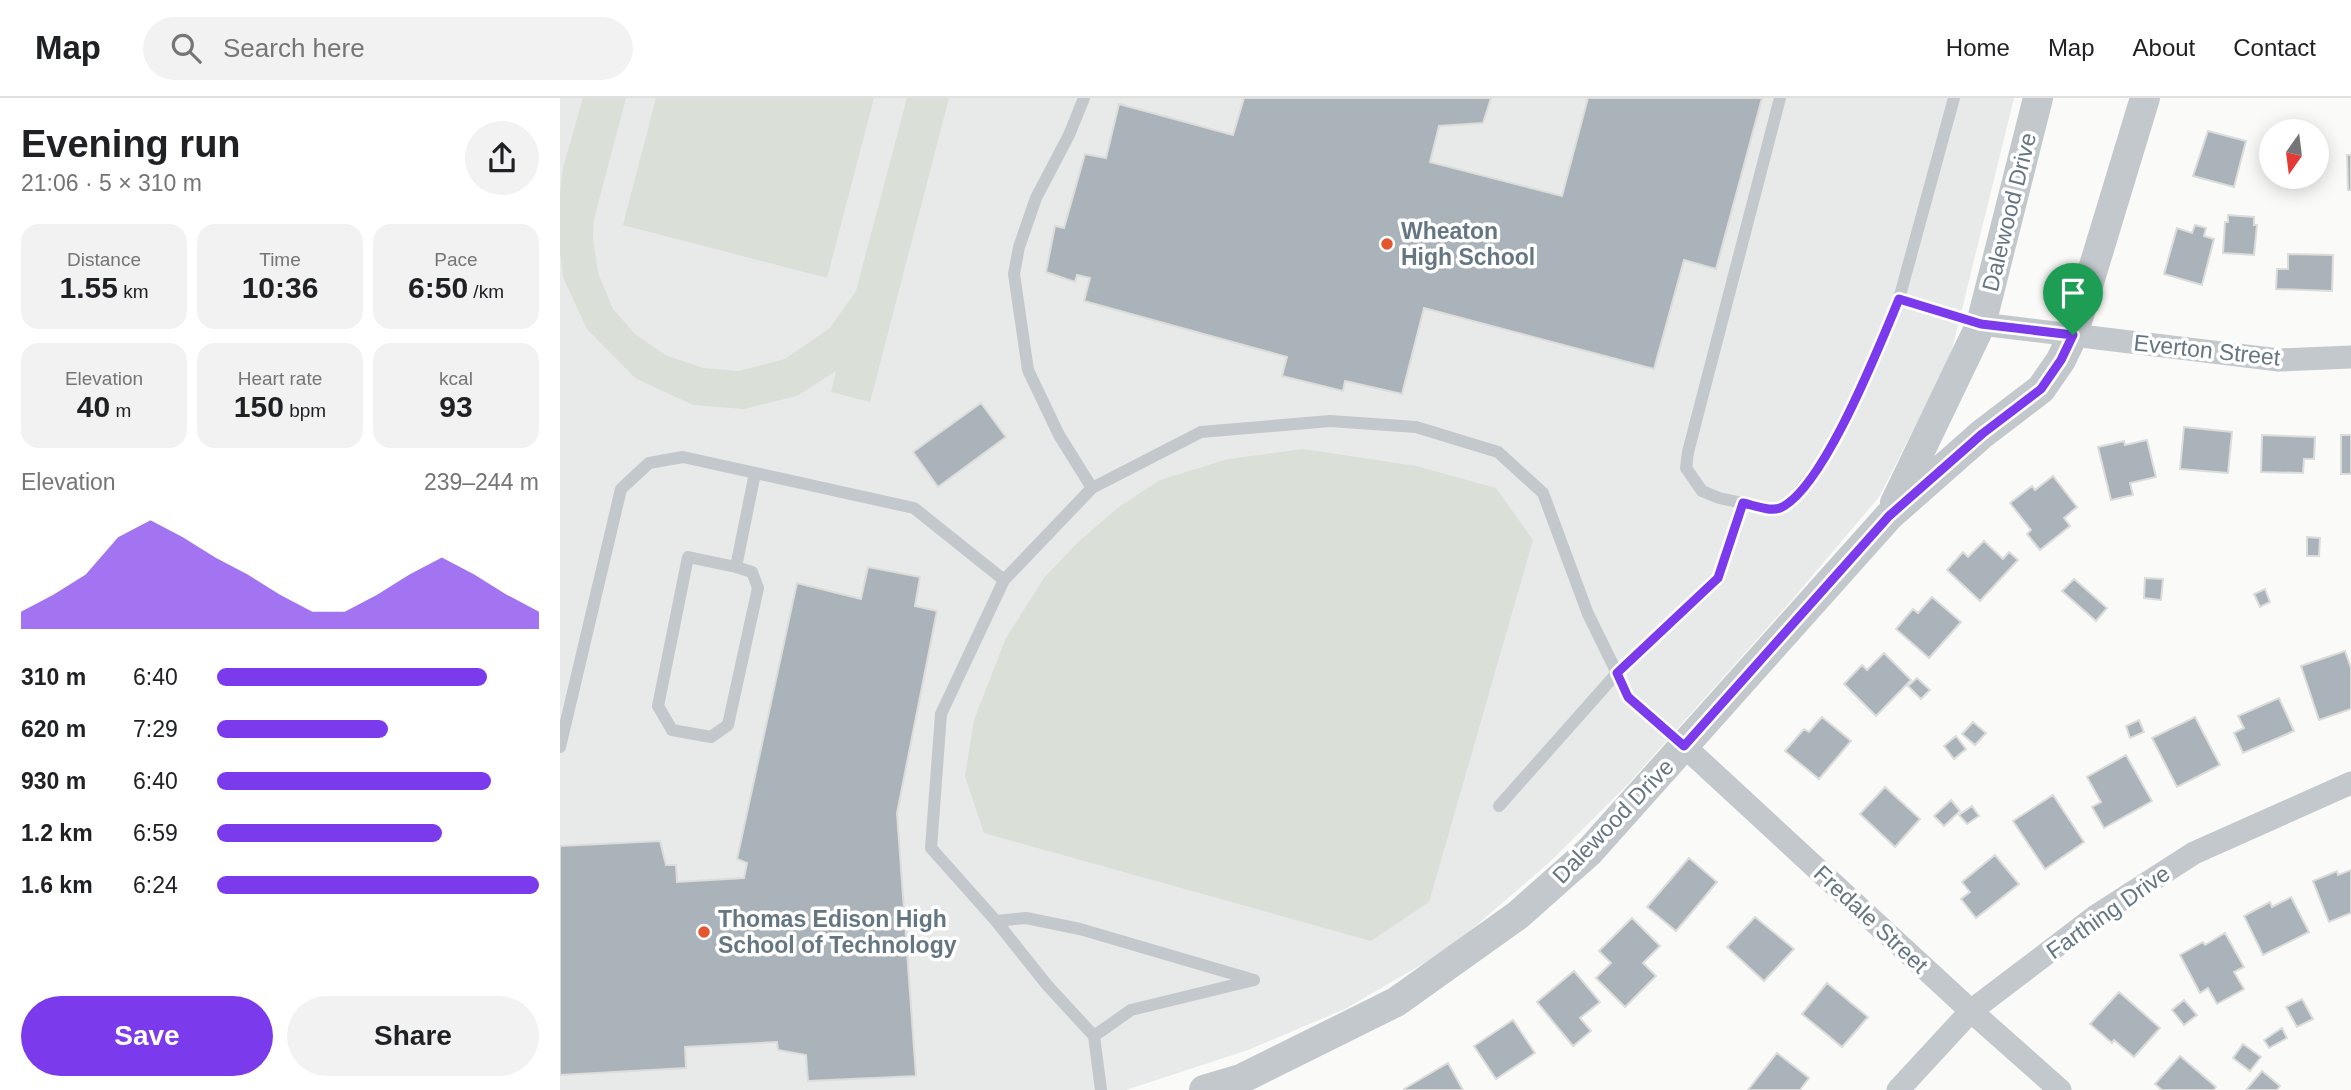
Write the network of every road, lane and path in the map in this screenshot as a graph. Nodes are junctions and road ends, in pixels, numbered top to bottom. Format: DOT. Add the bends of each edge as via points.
graph roads {
  1 [pos="1084,98"];
  2 [pos="1780,98"];
  3 [pos="1954,98"];
  4 [pos="2038,98"];
  5 [pos="2145,98"];
  6 [pos="1899,299"];
  7 [pos="1981,324"];
  8 [pos="2073,335"];
  9 [pos="2351,357"];
  10 [pos="755,473"];
  11 [pos="1092,488"];
  12 [pos="1743,503"];
  13 [pos="1889,516"];
  14 [pos="736,567"];
  15 [pos="1003,580"];
  16 [pos="1617,673"];
  17 [pos="1684,746"];
  18 [pos="560,747"];
  19 [pos="2351,783"];
  20 [pos="1499,806"];
  21 [pos="996,920"];
  22 [pos="1972,1012"];
  23 [pos="1094,1036"];
  24 [pos="1101,1090"];
  25 [pos="1204,1090"];
  26 [pos="1898,1090"];
  27 [pos="2060,1090"];
  1 -- 11 [label="lane" via="1036,198 1014,274 1028,370 1059,435"];
  2 -- 12 [label="lane" via="1686,468 1702,491"];
  3 -- 6 [label="lane"];
  4 -- 7 [label="street, Dalewood Drive"];
  5 -- 8 [label="street, Dalewood Drive"];
  6 -- 7 [label="lane"];
  6 -- 12 [label="lane" via="1852,408 1821,464 1790,503 1776,510"];
  7 -- 8 [label="street, Everton Street"];
  7 -- 13 [label="street, Dalewood Drive"];
  8 -- 9 [label="street, Everton Street" via="2279,359"];
  8 -- 13 [label="street, Dalewood Drive" via="2041,389"];
  10 -- 14 [label="lane"];
  10 -- 15 [label="lane" via="914,508"];
  10 -- 18 [label="lane" via="683,457 649,463 621,489"];
  11 -- 15 [label="lane"];
  11 -- 16 [label="lane" via="1201,432 1330,421 1416,427 1498,452 1543,493 1588,614"];
  12 -- 16 [label="lane" via="1718,578"];
  13 -- 17 [label="street, Dalewood Drive"];
  14 -- 14 [label="lane" via="752,572 758,588 728,725 711,737 672,730 658,706 688,557"];
  15 -- 21 [label="lane" via="941,714 932,848"];
  16 -- 17 [label="lane" via="1628,697"];
  16 -- 20 [label="lane"];
  17 -- 22 [label="street, Fredale Street"];
  17 -- 25 [label="street, Dalewood Drive" via="1590,852 1518,915 1396,1002 1241,1079"];
  19 -- 22 [label="street, Farthing Drive" via="2194,853 2096,915"];
  21 -- 23 [label="lane"];
  21 -- 23 [label="lane" via="1026,918 1080,929 1254,980 1131,1010"];
  22 -- 26 [label="street, Farthing Drive"];
  22 -- 27 [label="street, Fredale Street"];
  23 -- 24 [label="lane"];
}
